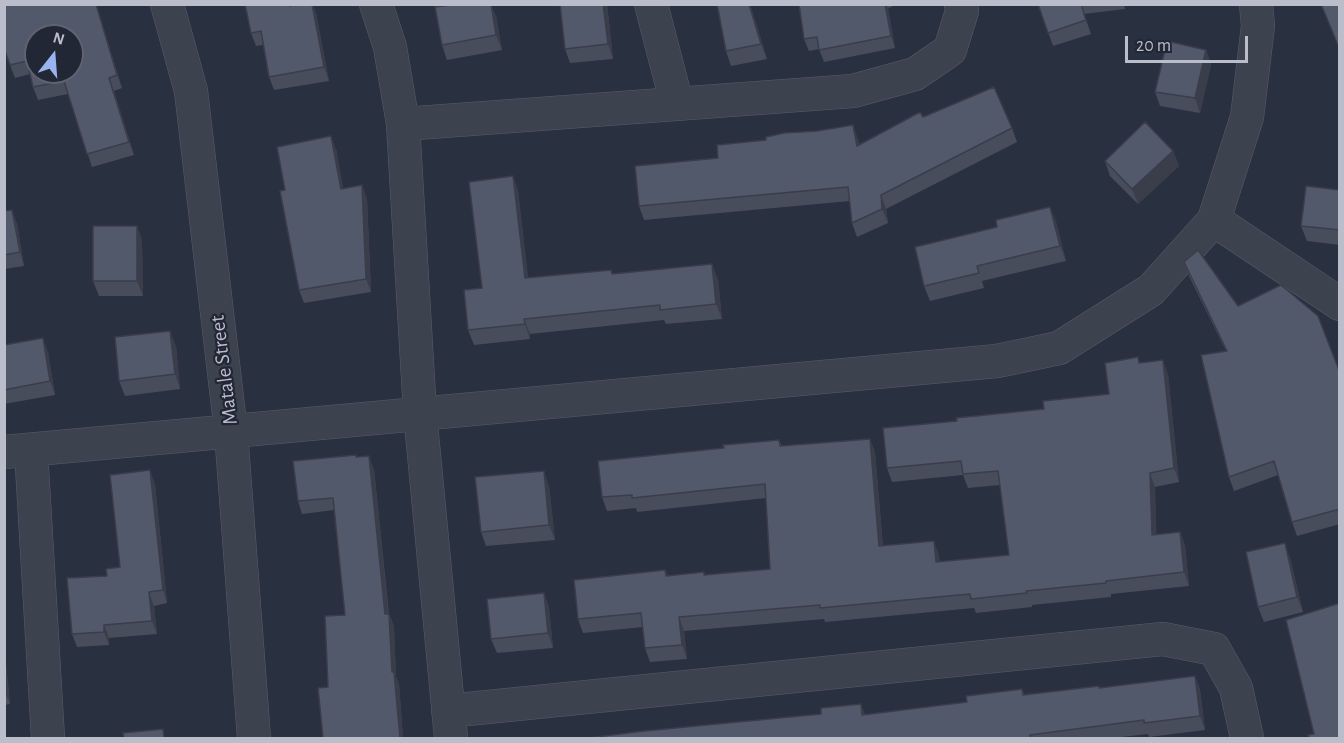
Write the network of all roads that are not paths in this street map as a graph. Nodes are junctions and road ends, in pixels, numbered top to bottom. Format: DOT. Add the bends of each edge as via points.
graph roads {
  1 [pos="167,4"];
  2 [pos="376,4"];
  3 [pos="651,4"];
  4 [pos="961,4"];
  5 [pos="1256,4"];
  6 [pos="676,104"];
  7 [pos="403,124"];
  8 [pos="1214,220"];
  9 [pos="1340,304"];
  10 [pos="420,413"];
  11 [pos="231,432"];
  12 [pos="18,451"];
  13 [pos="450,725"];
  14 [pos="37,738"];
  15 [pos="48,738"];
  16 [pos="254,738"];
  17 [pos="1247,738"];
  1 -- 11 [label="street, Matale Street" via="191,91"];
  2 -- 7 [label="street" via="390,47"];
  3 -- 6 [label="street"];
  4 -- 6 [label="street" via="963,11 950,50 915,74 853,91"];
  5 -- 8 [label="street" via="1258,26 1247,117"];
  6 -- 7 [label="street"];
  7 -- 10 [label="street"];
  8 -- 9 [label="street"];
  8 -- 10 [label="street" via="1151,290 1059,348 997,362"];
  10 -- 11 [label="street"];
  10 -- 13 [label="street"];
  11 -- 12 [label="street"];
  11 -- 16 [label="street, Matale Street"];
  12 -- 15 [label="street"];
  13 -- 17 [label="street" via="1163,639 1214,649 1236,688"];
  14 -- 15 [label="street"];
}
